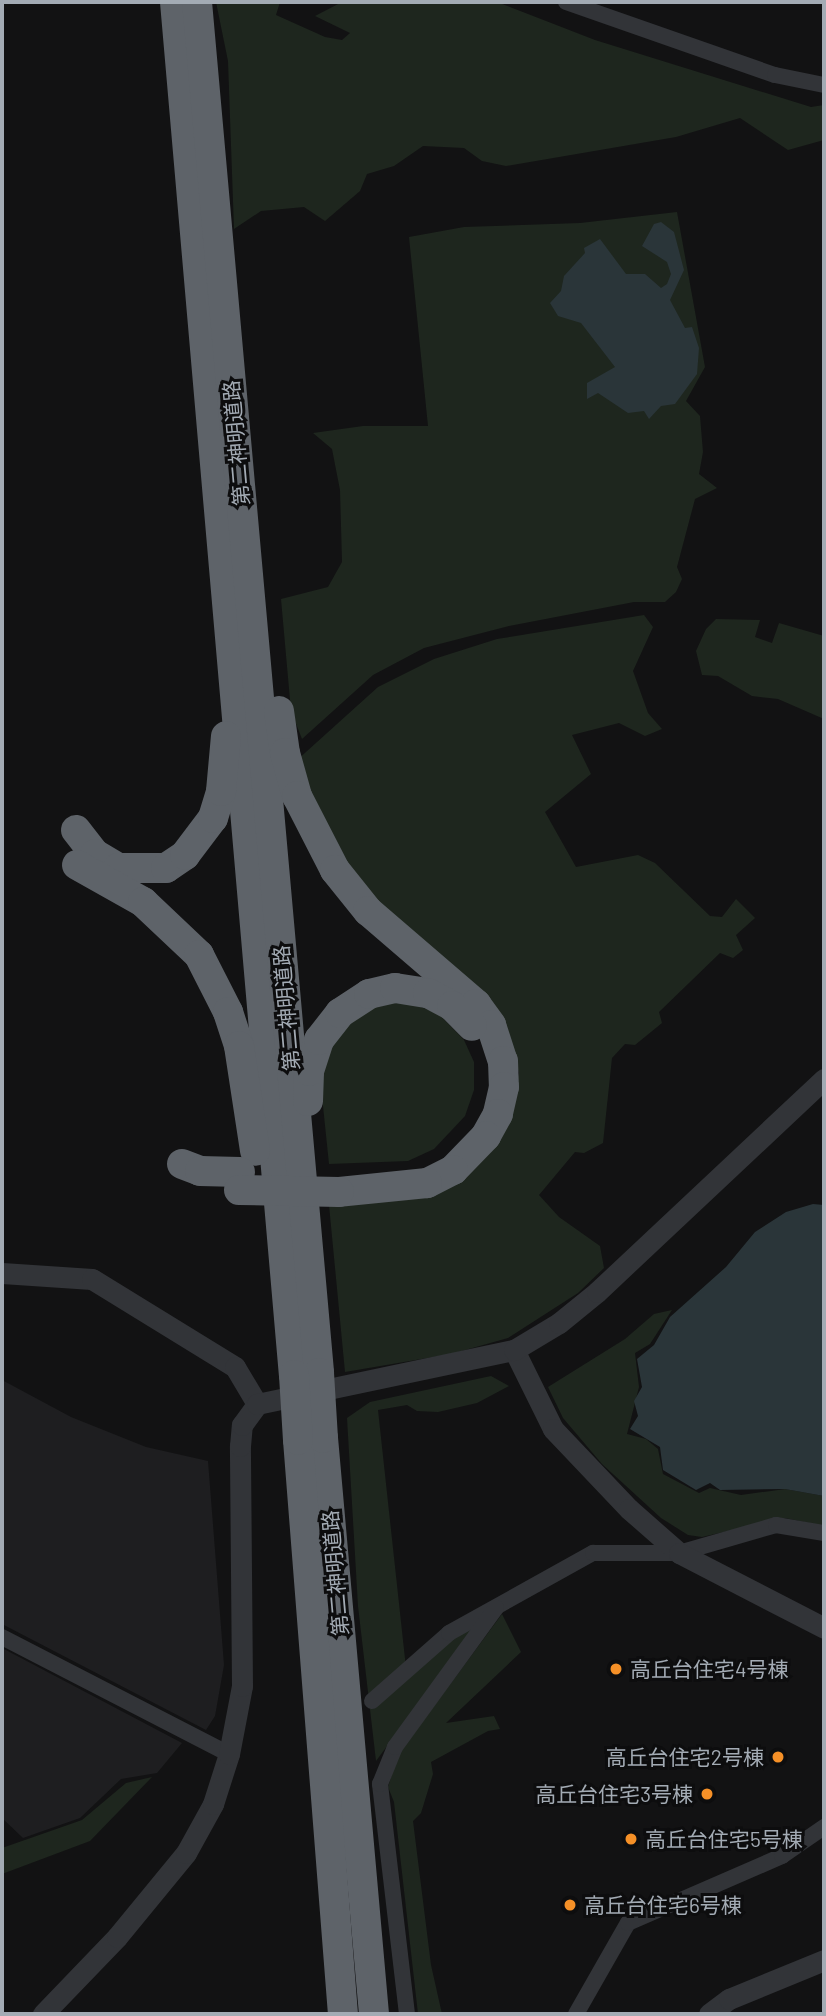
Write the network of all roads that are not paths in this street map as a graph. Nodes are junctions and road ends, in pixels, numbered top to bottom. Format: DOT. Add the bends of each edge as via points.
graph roads {
  1 [pos="175,2"];
  2 [pos="197,2"];
  3 [pos="566,2"];
  4 [pos="824,85"];
  5 [pos="237,495"];
  6 [pos="236,690"];
  7 [pos="76,830"];
  8 [pos="77,865"];
  9 [pos="824,1079"];
  10 [pos="299,1156"];
  11 [pos="188,1175"];
  12 [pos="339,1183"];
  13 [pos="2,1273"];
  14 [pos="284,1288"];
  15 [pos="514,1350"];
  16 [pos="306,1374"];
  17 [pos="257,1404"];
  18 [pos="311,1439"];
  19 [pos="824,1533"];
  20 [pos="679,1553"];
  21 [pos="499,1603"];
  22 [pos="824,1628"];
  23 [pos="2,1636"];
  24 [pos="372,1701"];
  25 [pos="229,1754"];
  26 [pos="824,1827"];
  27 [pos="824,1960"];
  28 [pos="43,2014"];
  29 [pos="343,2014"];
  30 [pos="374,2014"];
  31 [pos="407,2014"];
  32 [pos="576,2014"];
  33 [pos="709,2014"];
  1 -- 5 [label="highway, 第二神明道路" via="187,156"];
  2 -- 5 [label="highway, 第二神明道路"];
  3 -- 4 [label="street" via="775,75"];
  5 -- 6 [label="highway, 第二神明道路"];
  5 -- 10 [label="highway, 第二神明道路"];
  5 -- 12 [label="highway" via="297,796 335,870 368,911 476,1004 491,1025 503,1061 498,1114 486,1136 453,1170 427,1183"];
  6 -- 7 [label="highway" via="213,818 185,855 166,868 118,868 95,854"];
  6 -- 14 [label="highway, 第二神明道路"];
  8 -- 14 [label="highway" via="117,885 162,917 199,956 214,982 239,1046 265,1213"];
  9 -- 15 [label="street" via="597,1292 559,1323"];
  10 -- 12 [label="highway" via="309,1071 318,1040 340,1013 369,994 395,988 428,993 452,1006 478,1034 485,1055 490,1078 480,1119 454,1150 419,1168"];
  10 -- 16 [label="highway, 第二神明道路"];
  11 -- 12 [label="highway" via="200,1171 239,1181"];
  13 -- 17 [label="street" via="92,1279 235,1367"];
  14 -- 16 [label="highway, 第二神明道路"];
  15 -- 17 [label="street"];
  15 -- 20 [label="street" via="553,1429 629,1509"];
  16 -- 18 [label="highway, 第二神明道路, bridge"];
  17 -- 25 [label="street" via="242,1425 240,1446 242,1686"];
  18 -- 29 [label="highway, 第二神明道路"];
  18 -- 30 [label="highway, 第二神明道路"];
  19 -- 20 [label="street" via="776,1525"];
  20 -- 21 [label="street" via="593,1553"];
  20 -- 22 [label="street"];
  21 -- 24 [label="street" via="449,1633"];
  21 -- 31 [label="street" via="396,1747 380,1784"];
  23 -- 25 [label="street"];
  25 -- 28 [label="street" via="213,1804 186,1853 110,1945"];
  26 -- 32 [label="street" via="782,1856 628,1923"];
  27 -- 33 [label="street" via="729,1999"];
}
